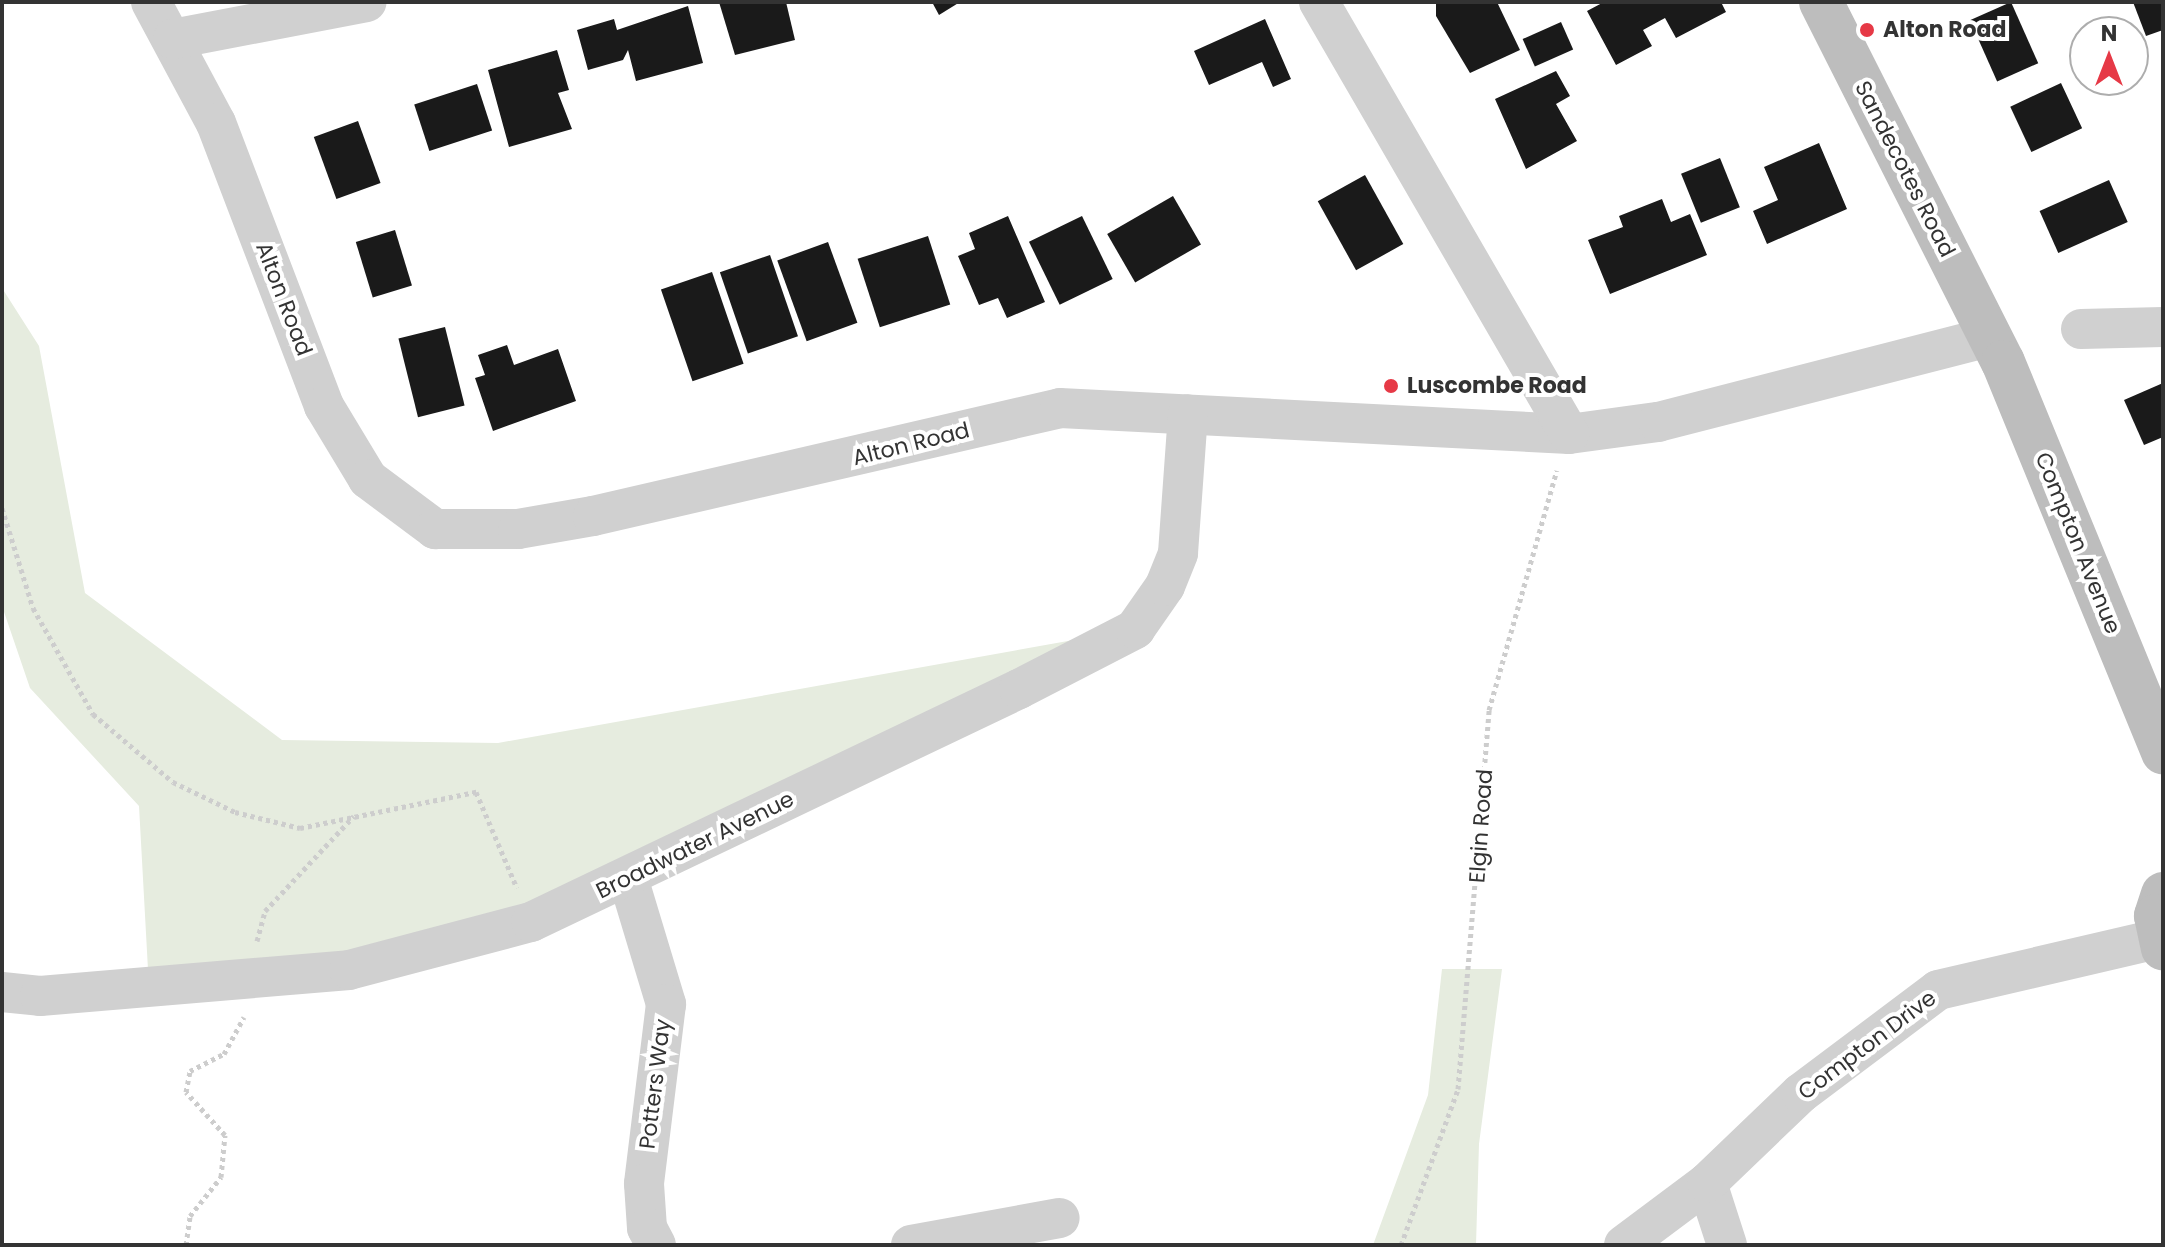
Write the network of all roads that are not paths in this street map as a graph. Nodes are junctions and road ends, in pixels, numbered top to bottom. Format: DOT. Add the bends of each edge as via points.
graph roads {
  1 [pos="151,2"];
  2 [pos="367,2"];
  3 [pos="1319,2"];
  4 [pos="1821,2"];
  5 [pos="173,39"];
  6 [pos="2163,327"];
  7 [pos="2081,329"];
  8 [pos="1989,337"];
  9 [pos="1188,414"];
  10 [pos="1569,434"];
  11 [pos="2163,752"];
  12 [pos="628,878"];
  13 [pos="2163,894"];
  14 [pos="2160,944"];
  15 [pos="2,992"];
  16 [pos="1707,1183"];
  17 [pos="1060,1218"];
  18 [pos="656,1245"];
  19 [pos="911,1245"];
  20 [pos="1624,1245"];
  21 [pos="1727,1245"];
  1 -- 5 [label="street, Alton Road"];
  2 -- 5 [label="street"];
  3 -- 10 [label="street"];
  4 -- 8 [label="street, Sandecotes Road"];
  5 -- 9 [label="street, Alton Road" via="216,123 324,406 368,479 435,529 518,529 593,516 1060,408"];
  6 -- 7 [label="street"];
  8 -- 10 [label="street, Alton Road" via="1658,422"];
  8 -- 11 [label="street, Compton Avenue"];
  9 -- 10 [label="street, Alton Road"];
  9 -- 12 [label="street, Broadwater Avenue" via="1178,553 1135,629"];
  12 -- 15 [label="street, Broadwater Avenue" via="531,922 349,970 40,996"];
  12 -- 18 [label="street, Potters Way" via="666,1004 644,1184"];
  13 -- 14 [label="street"];
  14 -- 16 [label="street, Compton Drive" via="1938,990 1801,1093"];
  16 -- 20 [label="street, Compton Drive"];
  16 -- 21 [label="street"];
  17 -- 19 [label="street"];
}
